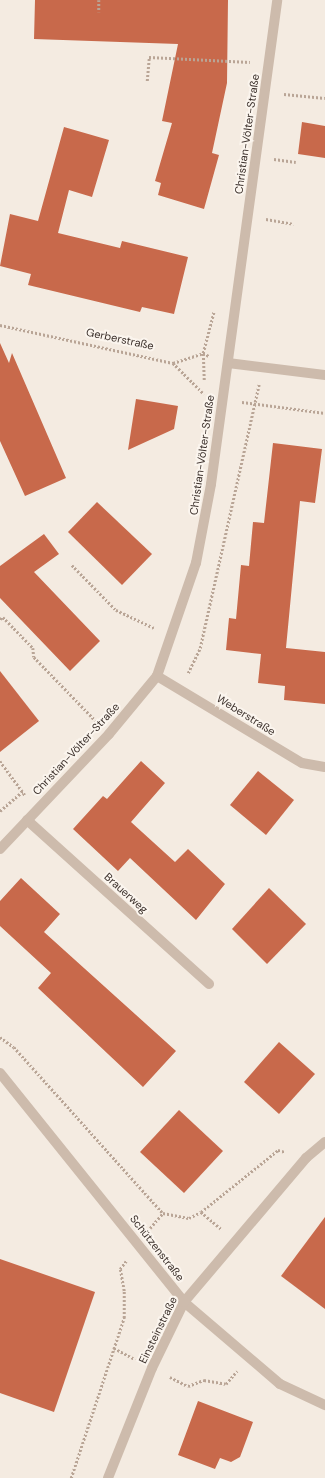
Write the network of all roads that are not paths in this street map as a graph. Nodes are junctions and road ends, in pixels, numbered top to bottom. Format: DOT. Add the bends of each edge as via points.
graph roads {
  1 [pos="277,0"];
  2 [pos="228,363"];
  3 [pos="325,375"];
  4 [pos="157,676"];
  5 [pos="325,767"];
  6 [pos="27,820"];
  7 [pos="0,849"];
  8 [pos="209,984"];
  9 [pos="0,1073"];
  10 [pos="325,1142"];
  11 [pos="184,1302"];
  12 [pos="325,1405"];
  13 [pos="108,1478"];
  1 -- 2 [label="street, Christian-Völter-Straße"];
  2 -- 3 [label="street"];
  2 -- 4 [label="street, Christian-Völter-Straße" via="211,484 196,564"];
  4 -- 5 [label="street, Weberstraße" via="302,763"];
  4 -- 6 [label="street, Christian-Völter-Straße" via="109,734"];
  6 -- 7 [label="street, Christian-Völter-Straße"];
  6 -- 8 [label="street, Brauerweg"];
  9 -- 11 [label="street, Schützenstraße"];
  10 -- 11 [label="street, Einsteinstraße" via="306,1158"];
  11 -- 12 [label="street, Schützenstraße" via="280,1384"];
  11 -- 13 [label="street, Einsteinstraße" via="152,1368"];
}
